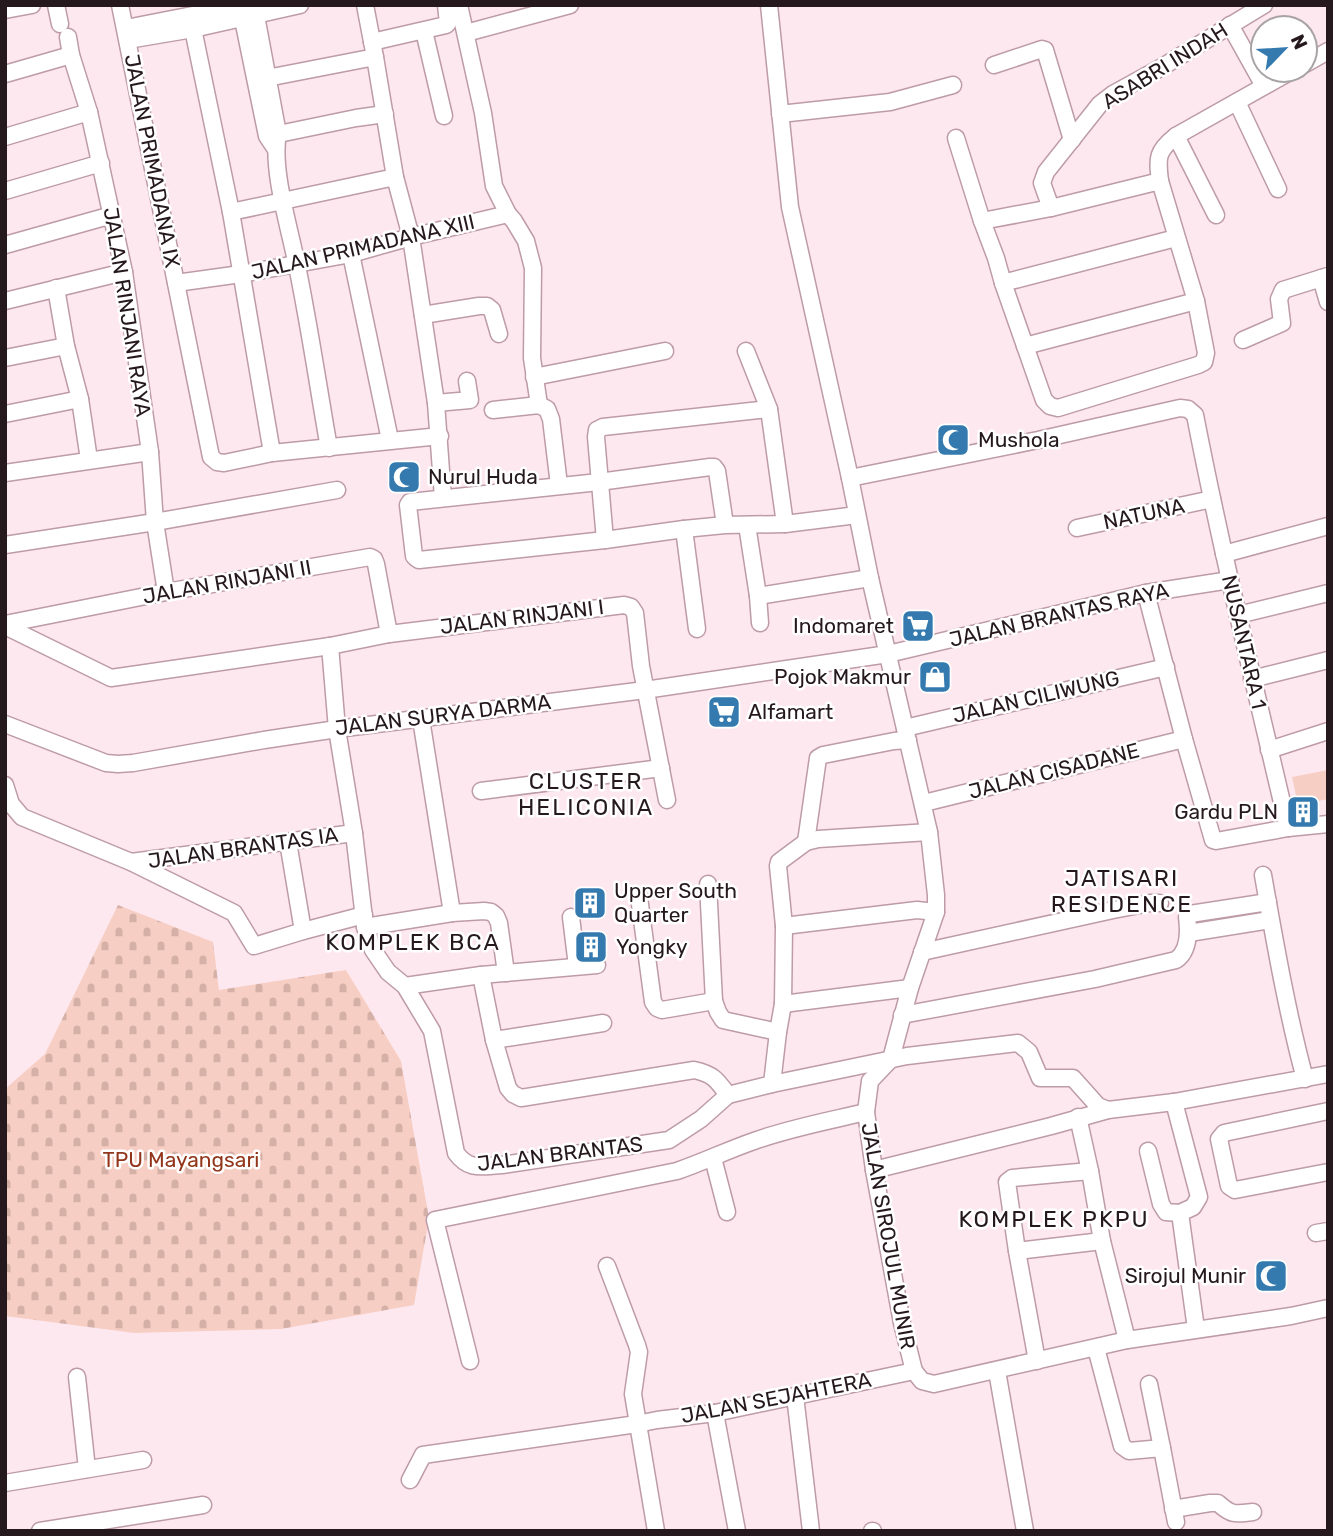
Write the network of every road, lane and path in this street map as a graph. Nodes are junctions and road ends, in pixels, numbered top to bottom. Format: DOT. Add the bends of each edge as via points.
graph roads {
  1 [pos="32,5"];
  2 [pos="56,5"];
  3 [pos="120,5"];
  4 [pos="300,5"];
  5 [pos="365,5"];
  6 [pos="446,5"];
  7 [pos="459,5"];
  8 [pos="769,5"];
  9 [pos="1264,5"];
  10 [pos="563,6"];
  11 [pos="246,9"];
  12 [pos="5,10"];
  13 [pos="189,17"];
  14 [pos="1230,25"];
  15 [pos="424,31"];
  16 [pos="466,33"];
  17 [pos="127,34"];
  18 [pos="374,50"];
  19 [pos="71,55"];
  20 [pos="994,65"];
  21 [pos="5,74"];
  22 [pos="267,78"];
  23 [pos="1268,84"];
  24 [pos="953,85"];
  25 [pos="1264,86"];
  26 [pos="1237,102"];
  27 [pos="89,112"];
  28 [pos="385,114"];
  29 [pos="780,114"];
  30 [pos="444,116"];
  31 [pos="1176,136"];
  32 [pos="5,137"];
  33 [pos="956,138"];
  34 [pos="273,140"];
  35 [pos="1072,140"];
  36 [pos="101,163"];
  37 [pos="395,177"];
  38 [pos="1160,181"];
  39 [pos="1278,189"];
  40 [pos="5,191"];
  41 [pos="283,201"];
  42 [pos="1051,208"];
  43 [pos="230,212"];
  44 [pos="112,215"];
  45 [pos="508,215"];
  46 [pos="1216,215"];
  47 [pos="982,221"];
  48 [pos="411,237"];
  49 [pos="1176,238"];
  50 [pos="5,245"];
  51 [pos="351,254"];
  52 [pos="296,263"];
  53 [pos="124,272"];
  54 [pos="241,274"];
  55 [pos="1324,277"];
  56 [pos="176,283"];
  57 [pos="1003,283"];
  58 [pos="56,289"];
  59 [pos="5,301"];
  60 [pos="1196,301"];
  61 [pos="1328,302"];
  62 [pos="423,315"];
  63 [pos="499,334"];
  64 [pos="1243,340"];
  65 [pos="66,346"];
  66 [pos="1025,346"];
  67 [pos="665,351"];
  68 [pos="747,351"];
  69 [pos="5,358"];
  70 [pos="534,377"];
  71 [pos="467,381"];
  72 [pos="80,399"];
  73 [pos="436,403"];
  74 [pos="539,405"];
  75 [pos="769,409"];
  76 [pos="493,410"];
  77 [pos="5,414"];
  78 [pos="440,436"];
  79 [pos="390,440"];
  80 [pos="329,448"];
  81 [pos="150,452"];
  82 [pos="272,453"];
  83 [pos="89,460"];
  84 [pos="5,473"];
  85 [pos="850,478"];
  86 [pos="599,482"];
  87 [pos="559,485"];
  88 [pos="337,490"];
  89 [pos="443,498"];
  90 [pos="1212,499"];
  91 [pos="857,515"];
  92 [pos="155,523"];
  93 [pos="785,524"];
  94 [pos="725,525"];
  95 [pos="747,525"];
  96 [pos="1328,526"];
  97 [pos="1076,528"];
  98 [pos="684,529"];
  99 [pos="606,540"];
  100 [pos="5,545"];
  101 [pos="1224,554"];
  102 [pos="870,578"];
  103 [pos="1230,580"];
  104 [pos="166,592"];
  105 [pos="1146,593"];
  106 [pos="1328,593"];
  107 [pos="758,596"];
  108 [pos="1238,615"];
  109 [pos="760,623"];
  110 [pos="5,625"];
  111 [pos="697,629"];
  112 [pos="390,634"];
  113 [pos="330,646"];
  114 [pos="888,654"];
  115 [pos="1328,660"];
  116 [pos="1166,667"];
  117 [pos="1252,679"];
  118 [pos="645,690"];
  119 [pos="421,719"];
  120 [pos="5,724"];
  121 [pos="337,729"];
  122 [pos="1328,731"];
  123 [pos="907,734"];
  124 [pos="1184,739"];
  125 [pos="1269,750"];
  126 [pos="661,768"];
  127 [pos="5,785"];
  128 [pos="481,791"];
  129 [pos="667,800"];
  130 [pos="924,803"];
  131 [pos="1328,824"];
  132 [pos="1288,828"];
  133 [pos="929,832"];
  134 [pos="354,833"];
  135 [pos="288,842"];
  136 [pos="806,842"];
  137 [pos="131,862"];
  138 [pos="1263,874"];
  139 [pos="708,884"];
  140 [pos="639,897"];
  141 [pos="1268,902"];
  142 [pos="1160,903"];
  143 [pos="936,912"];
  144 [pos="452,913"];
  145 [pos="571,917"];
  146 [pos="1270,920"];
  147 [pos="365,921"];
  148 [pos="784,926"];
  149 [pos="303,931"];
  150 [pos="1189,933"];
  151 [pos="922,952"];
  152 [pos="597,965"];
  153 [pos="577,966"];
  154 [pos="506,972"];
  155 [pos="481,975"];
  156 [pos="405,986"];
  157 [pos="910,988"];
  158 [pos="714,1001"];
  159 [pos="783,1004"];
  160 [pos="902,1015"];
  161 [pos="603,1023"];
  162 [pos="778,1032"];
  163 [pos="494,1040"];
  164 [pos="891,1059"];
  165 [pos="1328,1074"];
  166 [pos="1305,1079"];
  167 [pos="772,1084"];
  168 [pos="728,1095"];
  169 [pos="1174,1102"];
  170 [pos="1108,1110"];
  171 [pos="1328,1111"];
  172 [pos="866,1112"];
  173 [pos="1078,1117"];
  174 [pos="1149,1151"];
  175 [pos="713,1158"];
  176 [pos="874,1170"];
  177 [pos="1090,1171"];
  178 [pos="1328,1172"];
  179 [pos="727,1212"];
  180 [pos="1180,1213"];
  181 [pos="1102,1241"];
  182 [pos="1017,1251"];
  183 [pos="607,1266"];
  184 [pos="1328,1308"];
  185 [pos="1196,1329"];
  186 [pos="1127,1340"];
  187 [pos="1096,1348"];
  188 [pos="470,1361"];
  189 [pos="1037,1361"];
  190 [pos="914,1371"];
  191 [pos="997,1371"];
  192 [pos="76,1377"];
  193 [pos="1149,1384"];
  194 [pos="794,1396"];
  195 [pos="715,1413"];
  196 [pos="637,1424"];
  197 [pos="1162,1448"];
  198 [pos="143,1460"];
  199 [pos="87,1469"];
  200 [pos="410,1480"];
  201 [pos="5,1483"];
  202 [pos="203,1505"];
  203 [pos="1253,1512"];
  204 [pos="40,1531"];
  205 [pos="656,1531"];
  206 [pos="737,1531"];
  207 [pos="811,1531"];
  208 [pos="1025,1531"];
  1 -- 12 [label="street"];
  2 -- 19 [label="street, JALAN RINJANI RAYA"];
  3 -- 17 [label="street, JALAN PRIMADANA IX"];
  4 -- 11 [label="street"];
  5 -- 18 [label="street"];
  6 -- 15 [label="street" via="449,23"];
  7 -- 16 [label="street"];
  8 -- 29 [label="street, JALAN SIROJUL MUNIR"];
  9 -- 14 [label="street, ASABRI INDAH"];
  10 -- 16 [label="street"];
  11 -- 13 [label="street"];
  11 -- 22 [label="street"];
  11 -- 34 [label="street"];
  13 -- 17 [label="street"];
  13 -- 43 [label="street"];
  14 -- 25 [label="street"];
  14 -- 35 [label="street, ASABRI INDAH" via="1113,94"];
  15 -- 18 [label="street"];
  15 -- 30 [label="street"];
  16 -- 45 [label="street" via="492,178"];
  17 -- 56 [label="street, JALAN PRIMADANA IX"];
  18 -- 22 [label="street"];
  18 -- 28 [label="street"];
  19 -- 21 [label="street"];
  19 -- 27 [label="street, JALAN RINJANI RAYA"];
  20 -- 35 [label="street" via="1045,50"];
  22 -- 34 [label="street"];
  23 -- 25 [label="street"];
  24 -- 29 [label="street" via="890,102"];
  25 -- 26 [label="street"];
  26 -- 31 [label="street"];
  26 -- 39 [label="street"];
  27 -- 32 [label="street"];
  27 -- 36 [label="street, JALAN RINJANI RAYA"];
  28 -- 34 [label="street"];
  28 -- 37 [label="street"];
  29 -- 85 [label="street, JALAN SIROJUL MUNIR" via="790,207"];
  31 -- 38 [label="street" via="1158,157"];
  31 -- 46 [label="street"];
  33 -- 47 [label="street"];
  34 -- 41 [label="street"];
  35 -- 42 [label="street, ASABRI INDAH" via="1042,178"];
  36 -- 40 [label="street"];
  36 -- 44 [label="street, JALAN RINJANI RAYA"];
  37 -- 41 [label="street"];
  37 -- 48 [label="street"];
  38 -- 42 [label="street"];
  38 -- 49 [label="street"];
  41 -- 43 [label="street"];
  41 -- 52 [label="street"];
  42 -- 47 [label="street"];
  43 -- 54 [label="street"];
  44 -- 50 [label="street"];
  44 -- 53 [label="street, JALAN RINJANI RAYA"];
  45 -- 48 [label="street, JALAN PRIMADANA XIII"];
  45 -- 70 [label="street" via="526,240 533,268"];
  47 -- 57 [label="street"];
  48 -- 51 [label="street, JALAN PRIMADANA XIII"];
  48 -- 62 [label="street"];
  49 -- 57 [label="street"];
  49 -- 60 [label="street"];
  51 -- 52 [label="street, JALAN PRIMADANA XIII"];
  51 -- 79 [label="street"];
  52 -- 54 [label="street, JALAN PRIMADANA XIII"];
  52 -- 80 [label="street"];
  53 -- 58 [label="street"];
  53 -- 81 [label="street, JALAN RINJANI RAYA"];
  54 -- 56 [label="street, JALAN PRIMADANA XIII"];
  54 -- 82 [label="street"];
  55 -- 61 [label="street"];
  55 -- 64 [label="street" via="1283,290 1279,299 1282,323"];
  56 -- 82 [label="street, JALAN PRIMADANA IX" via="211,457 224,463"];
  57 -- 66 [label="street"];
  58 -- 59 [label="street"];
  58 -- 65 [label="street"];
  60 -- 66 [label="street"];
  60 -- 66 [label="street" via="1204,362 1058,408 1044,400"];
  62 -- 63 [label="street" via="487,306"];
  62 -- 73 [label="street"];
  65 -- 69 [label="street"];
  65 -- 72 [label="street"];
  67 -- 70 [label="street"];
  68 -- 75 [label="street"];
  70 -- 74 [label="street"];
  71 -- 73 [label="street" via="471,400"];
  72 -- 77 [label="street"];
  72 -- 83 [label="street"];
  73 -- 78 [label="street"];
  74 -- 76 [label="street"];
  74 -- 87 [label="street" via="551,419"];
  75 -- 86 [label="street" via="603,427 596,437"];
  75 -- 93 [label="street"];
  78 -- 79 [label="street"];
  78 -- 89 [label="street"];
  79 -- 80 [label="street"];
  80 -- 82 [label="street"];
  81 -- 83 [label="street"];
  81 -- 92 [label="street, JALAN RINJANI RAYA"];
  83 -- 84 [label="street"];
  85 -- 90 [label="street, NUSANTARA 1" via="1180,408 1195,415"];
  85 -- 91 [label="street, JALAN SIROJUL MUNIR"];
  86 -- 87 [label="street"];
  86 -- 94 [label="street" via="714,467"];
  86 -- 99 [label="street"];
  87 -- 89 [label="street"];
  88 -- 92 [label="street"];
  89 -- 99 [label="street" via="408,502 419,560"];
  90 -- 97 [label="street, NATUNA"];
  90 -- 101 [label="street, NUSANTARA 1"];
  91 -- 93 [label="street"];
  91 -- 102 [label="street, JALAN SIROJUL MUNIR"];
  92 -- 100 [label="street"];
  92 -- 104 [label="street, JALAN RINJANI RAYA"];
  93 -- 95 [label="street"];
  94 -- 95 [label="street"];
  94 -- 98 [label="street"];
  95 -- 107 [label="street"];
  96 -- 101 [label="street"];
  98 -- 99 [label="street"];
  98 -- 111 [label="street"];
  101 -- 103 [label="street, NUSANTARA 1"];
  102 -- 107 [label="street"];
  102 -- 114 [label="street, JALAN SIROJUL MUNIR"];
  103 -- 105 [label="street, JALAN BRANTAS RAYA"];
  103 -- 108 [label="street, NUSANTARA 1"];
  104 -- 110 [label="street, JALAN RINJANI II"];
  104 -- 112 [label="street, JALAN RINJANI II" via="369,557 376,564"];
  105 -- 114 [label="street, JALAN BRANTAS RAYA"];
  105 -- 116 [label="street"];
  106 -- 108 [label="street"];
  107 -- 109 [label="street"];
  108 -- 117 [label="street, NUSANTARA 1"];
  110 -- 113 [label="street, JALAN RINJANI I" via="111,678"];
  112 -- 113 [label="street, JALAN RINJANI I"];
  112 -- 118 [label="street, JALAN RINJANI I" via="624,605 635,613"];
  113 -- 121 [label="street"];
  114 -- 118 [label="street, JALAN SURYA DARMA"];
  114 -- 123 [label="street, JALAN SIROJUL MUNIR"];
  115 -- 117 [label="street"];
  116 -- 123 [label="street, JALAN CILIWUNG"];
  116 -- 124 [label="street"];
  117 -- 125 [label="street, NUSANTARA 1"];
  118 -- 119 [label="street, JALAN SURYA DARMA"];
  118 -- 126 [label="street, JALAN RINJANI I"];
  119 -- 121 [label="street, JALAN SURYA DARMA"];
  119 -- 144 [label="street"];
  120 -- 121 [label="street, JALAN SURYA DARMA" via="118,764"];
  121 -- 134 [label="street, JALAN BRANTAS"];
  122 -- 125 [label="street"];
  123 -- 130 [label="street, JALAN SIROJUL MUNIR"];
  123 -- 136 [label="street, JALAN CILIWUNG" via="818,758"];
  124 -- 130 [label="street, JALAN CISADANE"];
  124 -- 132 [label="street" via="1213,840"];
  125 -- 132 [label="street, NUSANTARA 1"];
  126 -- 128 [label="street"];
  126 -- 129 [label="street, JALAN RINJANI I"];
  127 -- 137 [label="street" via="11,804 22,817"];
  130 -- 133 [label="street, JALAN SIROJUL MUNIR"];
  131 -- 132 [label="street"];
  133 -- 136 [label="street"];
  133 -- 143 [label="street, JALAN SIROJUL MUNIR"];
  134 -- 135 [label="street, JALAN BRANTAS IA"];
  134 -- 147 [label="street, JALAN BRANTAS"];
  135 -- 137 [label="street, JALAN BRANTAS IA"];
  135 -- 149 [label="street"];
  136 -- 148 [label="street" via="778,866"];
  137 -- 149 [label="street" via="234,913 254,946"];
  138 -- 141 [label="street"];
  139 -- 158 [label="street"];
  140 -- 158 [label="street" via="657,1008"];
  141 -- 146 [label="street"];
  141 -- 150 [label="street" via="1190,914"];
  142 -- 151 [label="street"];
  143 -- 148 [label="street" via="917,910"];
  143 -- 151 [label="street, JALAN SIROJUL MUNIR"];
  144 -- 147 [label="street"];
  144 -- 154 [label="street" via="484,911 496,916"];
  145 -- 153 [label="street"];
  146 -- 150 [label="street"];
  146 -- 166 [label="street"];
  147 -- 149 [label="street"];
  147 -- 156 [label="street, JALAN BRANTAS" via="373,950"];
  148 -- 159 [label="street"];
  150 -- 160 [label="street" via="1176,960"];
  151 -- 157 [label="street, JALAN SIROJUL MUNIR"];
  152 -- 153 [label="street"];
  153 -- 154 [label="street"];
  154 -- 155 [label="street"];
  155 -- 156 [label="street"];
  155 -- 163 [label="street"];
  156 -- 168 [label="street, JALAN BRANTAS" via="432,1031 456,1153 467,1165 502,1165 669,1140"];
  157 -- 159 [label="street"];
  157 -- 160 [label="street, JALAN SIROJUL MUNIR"];
  158 -- 162 [label="street" via="723,1020"];
  159 -- 162 [label="street"];
  160 -- 164 [label="street, JALAN SIROJUL MUNIR"];
  161 -- 163 [label="street"];
  162 -- 167 [label="street"];
  163 -- 168 [label="street" via="508,1088 521,1098 694,1070 709,1073"];
  164 -- 167 [label="street, JALAN BRANTAS"];
  164 -- 170 [label="street, JALAN BRANTAS" via="1018,1043 1029,1052 1040,1078 1073,1078"];
  164 -- 172 [label="street, JALAN SIROJUL MUNIR" via="870,1081"];
  165 -- 166 [label="street"];
  166 -- 169 [label="street"];
  167 -- 168 [label="street, JALAN BRANTAS"];
  169 -- 170 [label="street"];
  169 -- 180 [label="street" via="1199,1197 1193,1208"];
  170 -- 173 [label="street"];
  171 -- 178 [label="street" via="1224,1133 1219,1139 1229,1186 1235,1190"];
  172 -- 175 [label="street" via="789,1130"];
  172 -- 176 [label="street, JALAN SIROJUL MUNIR"];
  173 -- 176 [label="street"];
  173 -- 177 [label="street"];
  174 -- 180 [label="street" via="1161,1204 1166,1212"];
  175 -- 179 [label="street"];
  175 -- 188 [label="street" via="677,1171 435,1220"];
  176 -- 190 [label="street, JALAN SIROJUL MUNIR"];
  177 -- 181 [label="street"];
  177 -- 182 [label="street" via="1007,1182"];
  180 -- 185 [label="street"];
  181 -- 182 [label="street"];
  181 -- 186 [label="street"];
  182 -- 189 [label="street"];
  183 -- 196 [label="street" via="639,1352 633,1394"];
  184 -- 185 [label="street, JALAN SIROJUL MUNIR"];
  185 -- 186 [label="street, JALAN SIROJUL MUNIR"];
  186 -- 187 [label="street, JALAN SIROJUL MUNIR"];
  187 -- 189 [label="street, JALAN SIROJUL MUNIR"];
  187 -- 197 [label="street" via="1122,1446 1129,1451"];
  189 -- 191 [label="street, JALAN SIROJUL MUNIR"];
  190 -- 191 [label="street, JALAN SIROJUL MUNIR" via="922,1381 934,1384"];
  190 -- 194 [label="street, JALAN SEJAHTERA"];
  191 -- 208 [label="street"];
  192 -- 199 [label="street"];
  193 -- 197 [label="street"];
  194 -- 195 [label="street, JALAN SEJAHTERA"];
  194 -- 207 [label="street"];
  195 -- 196 [label="street, JALAN SEJAHTERA"];
  195 -- 206 [label="street"];
  196 -- 200 [label="street, JALAN SEJAHTERA" via="423,1455"];
  196 -- 205 [label="street"];
  197 -- 203 [label="street" via="1175,1515 1218,1503 1235,1514"];
  198 -- 199 [label="street"];
  199 -- 201 [label="street"];
  202 -- 204 [label="street"];
}
